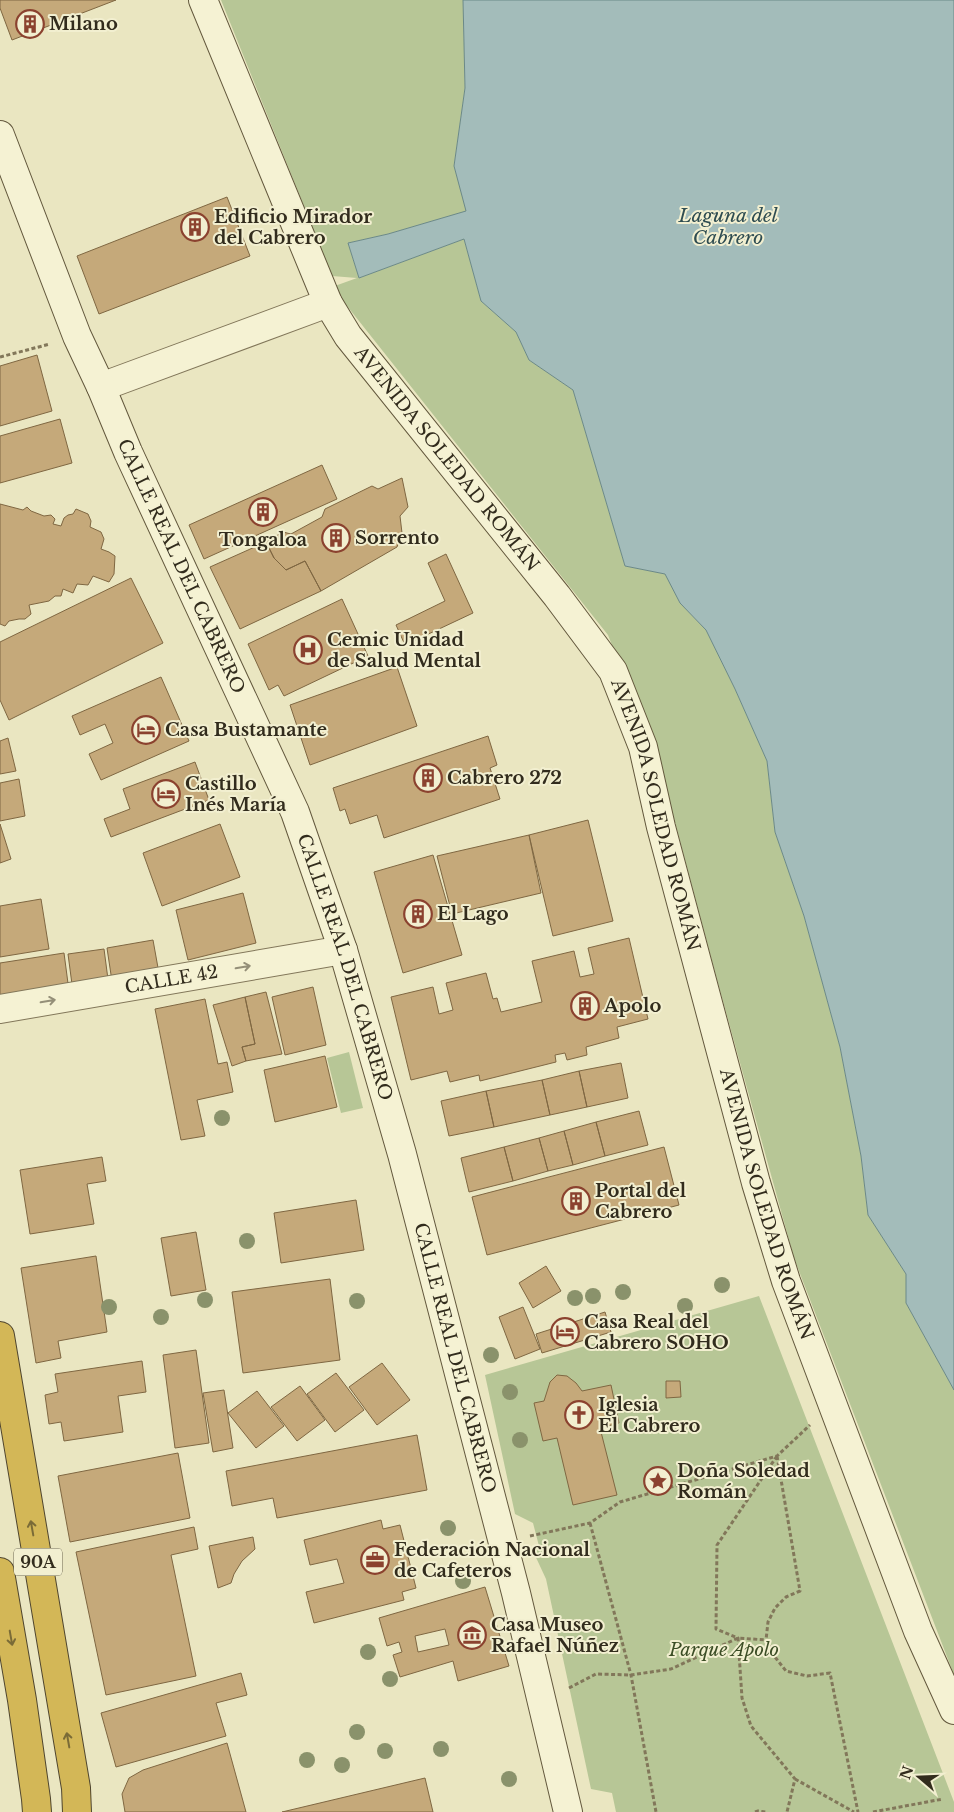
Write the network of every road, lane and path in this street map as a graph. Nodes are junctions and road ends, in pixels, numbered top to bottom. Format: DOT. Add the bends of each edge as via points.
graph roads {
  1 [pos="203,0"];
  2 [pos="0,135"];
  3 [pos="328,303"];
  4 [pos="77,336"];
  5 [pos="0,357"];
  6 [pos="102,387"];
  7 [pos="343,950"];
  8 [pos="0,1009"];
  9 [pos="0,1336"];
  10 [pos="834,1406"];
  11 [pos="777,1456"];
  12 [pos="590,1523"];
  13 [pos="525,1537"];
  14 [pos="0,1572"];
  15 [pos="738,1638"];
  16 [pos="766,1640"];
  17 [pos="631,1675"];
  18 [pos="569,1688"];
  19 [pos="954,1710"];
  20 [pos="795,1779"];
  21 [pos="943,1799"];
  22 [pos="37,1812"];
  23 [pos="77,1812"];
  24 [pos="568,1812"];
  25 [pos="656,1812"];
  26 [pos="754,1812"];
  27 [pos="766,1812"];
  28 [pos="788,1812"];
  29 [pos="854,1812"];
  30 [pos="858,1812"];
  31 [pos="873,1812"];
  1 -- 3 [label="street, AVENIDA SOLEDAD ROMÁN"];
  2 -- 4 [label="street, CALLE REAL DEL CABRERO"];
  3 -- 6 [label="street"];
  3 -- 10 [label="street, AVENIDA SOLEDAD ROMÁN" via="348,336 613,671 643,747 756,1183 786,1281"];
  4 -- 5 [label="path"];
  4 -- 6 [label="street, CALLE REAL DEL CABRERO"];
  6 -- 7 [label="street, CALLE REAL DEL CABRERO" via="128,452 295,812"];
  8 -- 7 [label="street, CALLE 42, one-way"];
  7 -- 24 [label="street, CALLE REAL DEL CABRERO" via="412,1192 514,1583"];
  23 -- 9 [label="highway, 90A, one-way" via="76,1788"];
  10 -- 11 [label="path"];
  10 -- 19 [label="street, AVENIDA SOLEDAD ROMÁN" via="918,1631"];
  11 -- 12 [label="path" via="620,1502"];
  11 -- 15 [label="path" via="717,1545 716,1629"];
  11 -- 16 [label="path" via="800,1591 775,1608 768,1622"];
  12 -- 13 [label="path"];
  12 -- 17 [label="path"];
  14 -- 22 [label="highway, 90A, one-way"];
  15 -- 16 [label="path"];
  15 -- 17 [label="path" via="671,1669"];
  15 -- 20 [label="path" via="742,1698 751,1726"];
  16 -- 30 [label="path" via="786,1671 806,1676 830,1673"];
  17 -- 18 [label="path" via="596,1674"];
  17 -- 25 [label="path"];
  20 -- 28 [label="path"];
  20 -- 29 [label="path"];
  21 -- 31 [label="path"];
  26 -- 27 [label="path"];
}
